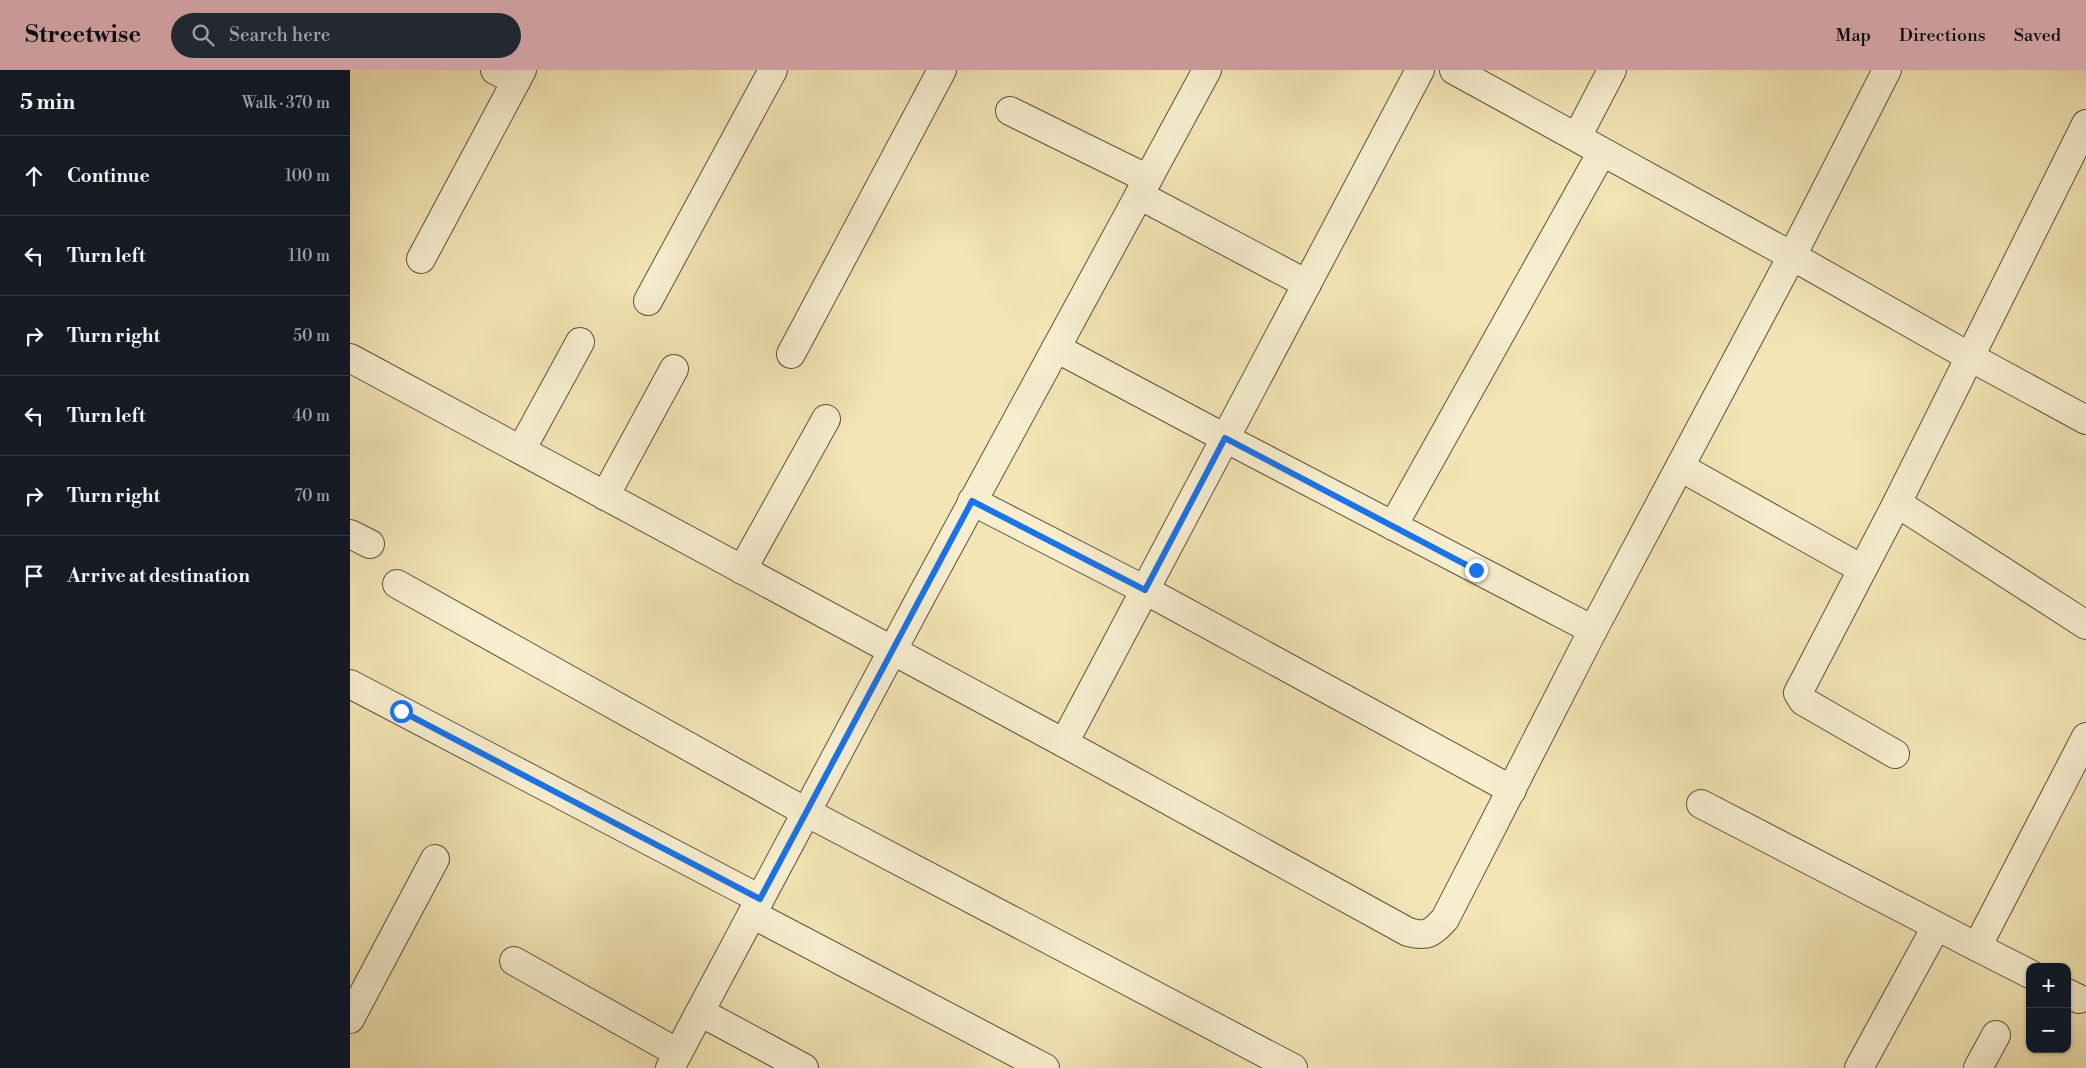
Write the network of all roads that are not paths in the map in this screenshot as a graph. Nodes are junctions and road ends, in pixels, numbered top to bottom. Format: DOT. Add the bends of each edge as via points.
graph roads {
  1 [pos="773,70"];
  2 [pos="942,70"];
  3 [pos="1207,70"];
  4 [pos="1420,70"];
  5 [pos="1454,70"];
  6 [pos="1612,70"];
  7 [pos="1886,70"];
  8 [pos="511,74"];
  9 [pos="1010,111"];
  10 [pos="2086,124"];
  11 [pos="1577,137"];
  12 [pos="1602,152"];
  13 [pos="1144,187"];
  14 [pos="1792,256"];
  15 [pos="421,259"];
  16 [pos="1307,284"];
  17 [pos="648,301"];
  18 [pos="580,342"];
  19 [pos="1056,348"];
  20 [pos="791,354"];
  21 [pos="1970,357"];
  22 [pos="350,358"];
  23 [pos="674,369"];
  24 [pos="826,419"];
  25 [pos="2086,420"];
  26 [pos="1225,438"];
  27 [pos="521,450"];
  28 [pos="1680,467"];
  29 [pos="606,496"];
  30 [pos="972,501"];
  31 [pos="1897,503"];
  32 [pos="1393,526"];
  33 [pos="1862,569"];
  34 [pos="742,570"];
  35 [pos="397,584"];
  36 [pos="1145,590"];
  37 [pos="2086,625"];
  38 [pos="1593,630"];
  39 [pos="892,651"];
  40 [pos="350,684"];
  41 [pos="2086,737"];
  42 [pos="1064,743"];
  43 [pos="1895,754"];
  44 [pos="1512,790"];
  45 [pos="1701,804"];
  46 [pos="806,812"];
  47 [pos="435,859"];
  48 [pos="756,906"];
  49 [pos="1936,927"];
  50 [pos="1977,947"];
  51 [pos="514,961"];
  52 [pos="2026,972"];
  53 [pos="700,1012"];
  54 [pos="350,1019"];
  55 [pos="1996,1035"];
  56 [pos="674,1060"];
  57 [pos="804,1068"];
  58 [pos="1045,1068"];
  59 [pos="1293,1068"];
  60 [pos="1859,1068"];
  61 [pos="1978,1068"];
  1 -- 17 [label="street"];
  2 -- 20 [label="street"];
  3 -- 13 [label="street"];
  4 -- 16 [label="street"];
  5 -- 11 [label="street"];
  6 -- 11 [label="street"];
  7 -- 14 [label="street"];
  8 -- 15 [label="street"];
  9 -- 13 [label="street"];
  10 -- 21 [label="street"];
  11 -- 12 [label="street"];
  12 -- 14 [label="street"];
  12 -- 32 [label="street"];
  13 -- 16 [label="street"];
  13 -- 19 [label="street"];
  14 -- 21 [label="street"];
  14 -- 28 [label="street"];
  16 -- 26 [label="street"];
  18 -- 27 [label="street"];
  19 -- 26 [label="street"];
  19 -- 30 [label="street"];
  21 -- 25 [label="street"];
  21 -- 31 [label="street"];
  22 -- 27 [label="street"];
  23 -- 29 [label="street"];
  24 -- 34 [label="street"];
  26 -- 32 [label="street"];
  26 -- 36 [label="street"];
  27 -- 29 [label="street"];
  28 -- 33 [label="street"];
  28 -- 38 [label="street"];
  29 -- 34 [label="street"];
  30 -- 36 [label="street"];
  30 -- 39 [label="street"];
  31 -- 33 [label="street"];
  31 -- 37 [label="street"];
  32 -- 38 [label="street"];
  33 -- 43 [label="street" via="1798,693 1803,701"];
  34 -- 39 [label="street"];
  35 -- 46 [label="street"];
  36 -- 42 [label="street"];
  36 -- 44 [label="street"];
  38 -- 44 [label="street"];
  39 -- 42 [label="street"];
  39 -- 46 [label="street"];
  40 -- 48 [label="street"];
  41 -- 50 [label="street"];
  42 -- 44 [label="street" via="1408,932 1422,936 1434,931 1445,920"];
  45 -- 49 [label="street"];
  46 -- 48 [label="street"];
  46 -- 59 [label="street"];
  47 -- 54 [label="street"];
  48 -- 53 [label="street"];
  48 -- 58 [label="street"];
  49 -- 50 [label="street"];
  49 -- 60 [label="street"];
  50 -- 52 [label="street"];
  51 -- 56 [label="street"];
  53 -- 56 [label="street"];
  53 -- 57 [label="street"];
  55 -- 61 [label="street"];
}
